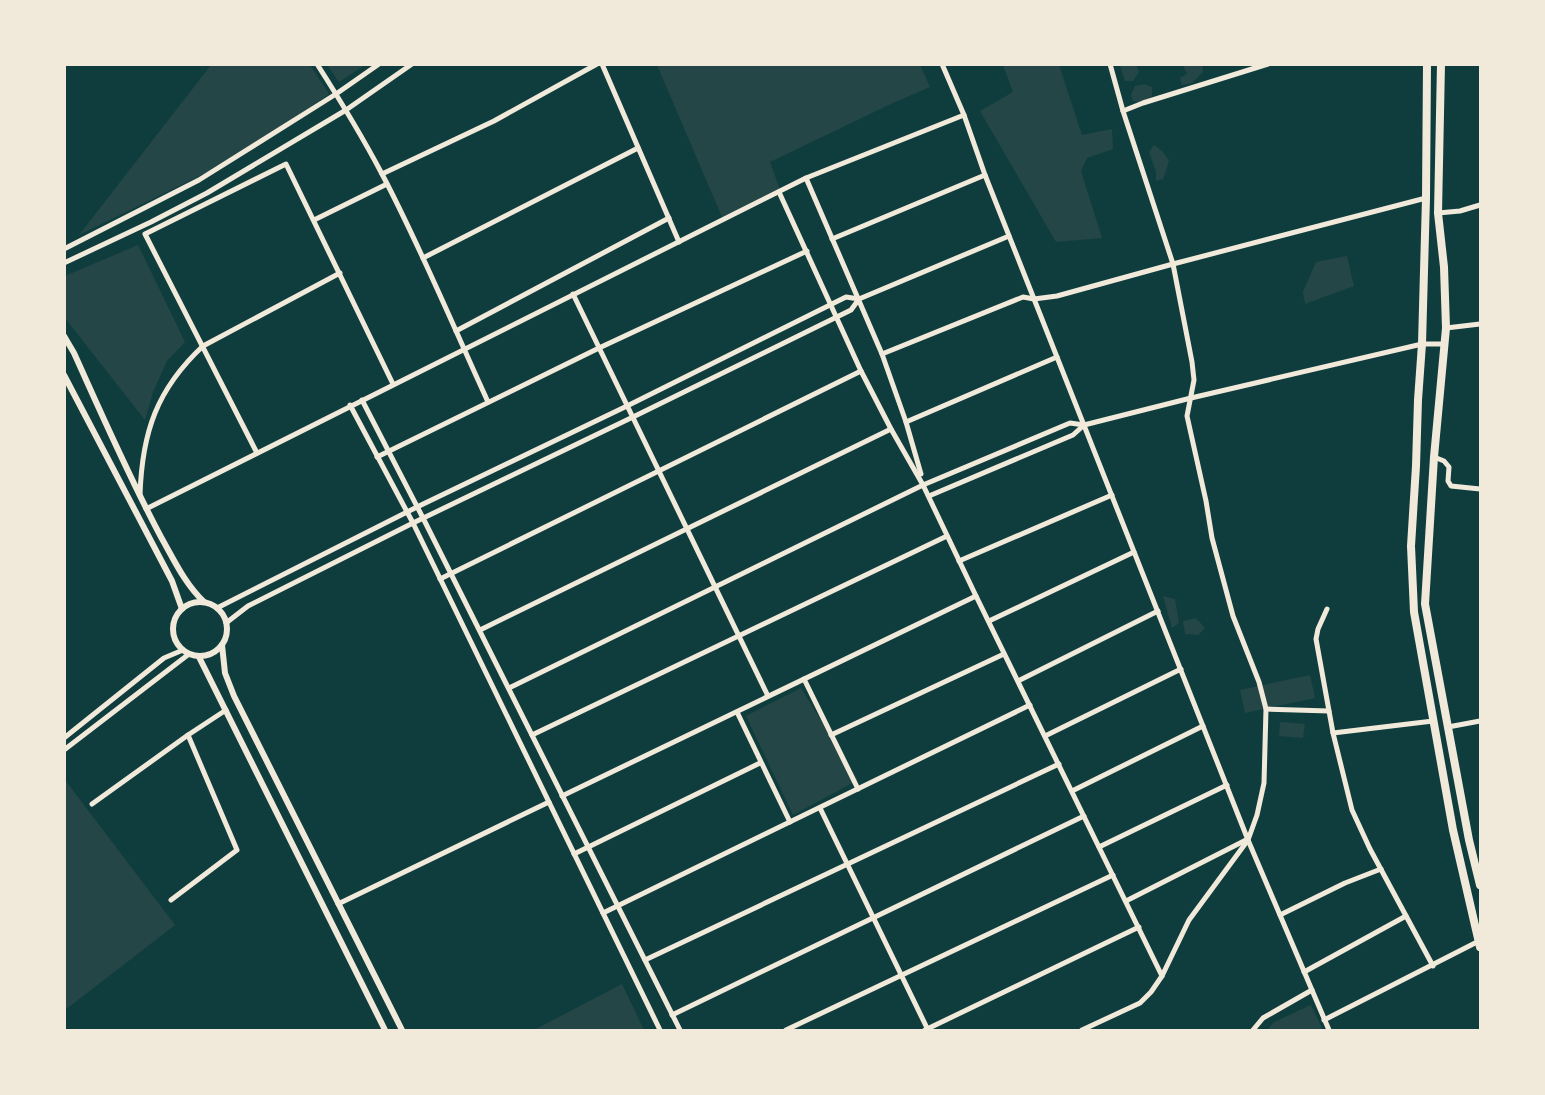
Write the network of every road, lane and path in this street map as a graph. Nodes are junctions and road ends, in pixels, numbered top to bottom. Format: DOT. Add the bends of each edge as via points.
graph roads {
  1 [pos="316,64"];
  2 [pos="379,64"];
  3 [pos="412,64"];
  4 [pos="597,64"];
  5 [pos="602,64"];
  6 [pos="942,64"];
  7 [pos="1110,64"];
  8 [pos="1268,64"];
  9 [pos="1427,64"];
  10 [pos="1442,64"];
  11 [pos="336,94"];
  12 [pos="346,110"];
  13 [pos="1123,111"];
  14 [pos="964,115"];
  15 [pos="638,148"];
  16 [pos="382,174"];
  17 [pos="985,175"];
  18 [pos="806,178"];
  19 [pos="387,184"];
  20 [pos="779,192"];
  21 [pos="1426,198"];
  22 [pos="1480,205"];
  23 [pos="1438,213"];
  24 [pos="669,218"];
  25 [pos="314,220"];
  26 [pos="1009,236"];
  27 [pos="832,239"];
  28 [pos="679,242"];
  29 [pos="64,249"];
  30 [pos="807,251"];
  31 [pos="423,258"];
  32 [pos="64,263"];
  33 [pos="1173,264"];
  34 [pos="340,273"];
  35 [pos="573,294"];
  36 [pos="859,299"];
  37 [pos="1034,299"];
  38 [pos="831,305"];
  39 [pos="836,318"];
  40 [pos="1480,324"];
  41 [pos="1446,328"];
  42 [pos="456,331"];
  43 [pos="64,336"];
  44 [pos="1422,344"];
  45 [pos="1444,344"];
  46 [pos="203,346"];
  47 [pos="599,348"];
  48 [pos="464,349"];
  49 [pos="882,354"];
  50 [pos="1057,357"];
  51 [pos="861,371"];
  52 [pos="64,375"];
  53 [pos="393,384"];
  54 [pos="1191,398"];
  55 [pos="362,400"];
  56 [pos="488,402"];
  57 [pos="350,405"];
  58 [pos="627,406"];
  59 [pos="633,417"];
  60 [pos="906,422"];
  61 [pos="1084,425"];
  62 [pos="891,429"];
  63 [pos="389,452"];
  64 [pos="257,453"];
  65 [pos="377,457"];
  66 [pos="1434,457"];
  67 [pos="659,471"];
  68 [pos="923,484"];
  69 [pos="1480,489"];
  70 [pos="1112,495"];
  71 [pos="929,496"];
  72 [pos="140,498"];
  73 [pos="417,507"];
  74 [pos="146,509"];
  75 [pos="406,512"];
  76 [pos="423,518"];
  77 [pos="413,523"];
  78 [pos="687,529"];
  79 [pos="947,536"];
  80 [pos="1134,552"];
  81 [pos="959,561"];
  82 [pos="452,574"];
  83 [pos="440,579"];
  84 [pos="715,588"];
  85 [pos="976,596"];
  86 [pos="204,603"];
  87 [pos="217,608"];
  88 [pos="182,609"];
  89 [pos="1327,609"];
  90 [pos="1158,611"];
  91 [pos="988,621"];
  92 [pos="226,623"];
  93 [pos="480,630"];
  94 [pos="738,636"];
  95 [pos="222,645"];
  96 [pos="186,652"];
  97 [pos="1004,654"];
  98 [pos="199,657"];
  99 [pos="1180,669"];
  100 [pos="804,679"];
  101 [pos="1018,681"];
  102 [pos="509,688"];
  103 [pos="768,696"];
  104 [pos="1030,705"];
  105 [pos="1266,709"];
  106 [pos="226,710"];
  107 [pos="1329,711"];
  108 [pos="736,712"];
  109 [pos="1480,721"];
  110 [pos="1433,722"];
  111 [pos="1203,726"];
  112 [pos="1448,727"];
  113 [pos="1333,733"];
  114 [pos="188,735"];
  115 [pos="532,735"];
  116 [pos="831,735"];
  117 [pos="1045,736"];
  118 [pos="64,738"];
  119 [pos="64,750"];
  120 [pos="760,763"];
  121 [pos="1059,764"];
  122 [pos="1227,785"];
  123 [pos="858,789"];
  124 [pos="1072,791"];
  125 [pos="562,796"];
  126 [pos="549,802"];
  127 [pos="92,804"];
  128 [pos="820,808"];
  129 [pos="1084,816"];
  130 [pos="790,822"];
  131 [pos="1248,840"];
  132 [pos="1099,847"];
  133 [pos="588,848"];
  134 [pos="574,854"];
  135 [pos="847,865"];
  136 [pos="1381,869"];
  137 [pos="1479,872"];
  138 [pos="1113,875"];
  139 [pos="1480,885"];
  140 [pos="171,900"];
  141 [pos="1126,901"];
  142 [pos="338,904"];
  143 [pos="618,906"];
  144 [pos="603,913"];
  145 [pos="1280,915"];
  146 [pos="1407,916"];
  147 [pos="873,918"];
  148 [pos="1139,927"];
  149 [pos="1480,944"];
  150 [pos="645,960"];
  151 [pos="1433,966"];
  152 [pos="1304,972"];
  153 [pos="1162,975"];
  154 [pos="901,976"];
  155 [pos="1312,990"];
  156 [pos="672,1015"];
  157 [pos="1324,1020"];
  158 [pos="385,1030"];
  159 [pos="402,1030"];
  160 [pos="660,1030"];
  161 [pos="680,1030"];
  162 [pos="786,1030"];
  163 [pos="927,1030"];
  164 [pos="1082,1030"];
  165 [pos="1253,1030"];
  166 [pos="1329,1030"];
  1 -- 11 [label="street"];
  2 -- 11 [label="street"];
  3 -- 12 [label="street"];
  4 -- 16 [label="street" via="494,121"];
  5 -- 15 [label="street"];
  6 -- 14 [label="street"];
  7 -- 13 [label="street"];
  8 -- 13 [label="street"];
  9 -- 21 [label="main road"];
  10 -- 23 [label="main road"];
  11 -- 12 [label="street"];
  11 -- 29 [label="street" via="199,180"];
  12 -- 16 [label="street"];
  12 -- 32 [label="street" via="207,193"];
  13 -- 33 [label="street"];
  14 -- 17 [label="street"];
  14 -- 18 [label="street"];
  15 -- 24 [label="street"];
  15 -- 31 [label="street"];
  16 -- 19 [label="street"];
  17 -- 26 [label="street"];
  17 -- 27 [label="street"];
  18 -- 20 [label="street"];
  18 -- 27 [label="street"];
  19 -- 25 [label="street"];
  19 -- 31 [label="street"];
  20 -- 28 [label="street"];
  20 -- 30 [label="street"];
  21 -- 33 [label="street"];
  21 -- 44 [label="main road"];
  22 -- 23 [label="street"];
  23 -- 41 [label="main road"];
  24 -- 28 [label="street"];
  24 -- 42 [label="street"];
  25 -- 34 [label="street"];
  25 -- 46 [label="street" via="286,164 145,234"];
  26 -- 36 [label="street"];
  26 -- 37 [label="street"];
  27 -- 36 [label="street"];
  28 -- 35 [label="street"];
  30 -- 38 [label="street"];
  30 -- 47 [label="street"];
  31 -- 42 [label="street"];
  33 -- 37 [label="street"];
  33 -- 54 [label="street" via="1192,362"];
  34 -- 46 [label="street"];
  34 -- 53 [label="street"];
  35 -- 47 [label="street"];
  35 -- 48 [label="street"];
  36 -- 38 [label="street" via="846,297"];
  36 -- 39 [label="street" via="851,310"];
  36 -- 49 [label="street"];
  37 -- 49 [label="street" via="1023,297"];
  37 -- 50 [label="street"];
  38 -- 39 [label="street"];
  38 -- 58 [label="street"];
  39 -- 51 [label="street"];
  39 -- 59 [label="street"];
  40 -- 41 [label="street"];
  41 -- 45 [label="main road"];
  42 -- 48 [label="street"];
  43 -- 72 [label="street"];
  44 -- 45 [label="street"];
  44 -- 54 [label="street"];
  44 -- 110 [label="main road" via="1412,557 1414,612"];
  45 -- 66 [label="main road"];
  46 -- 64 [label="street"];
  46 -- 72 [label="street" via="170,382 160,402 147,434"];
  47 -- 56 [label="street"];
  47 -- 58 [label="street"];
  48 -- 53 [label="street"];
  48 -- 56 [label="street"];
  49 -- 60 [label="street"];
  50 -- 60 [label="street"];
  50 -- 61 [label="street"];
  51 -- 62 [label="street"];
  51 -- 67 [label="street"];
  52 -- 88 [label="street" via="172,581"];
  53 -- 55 [label="street"];
  54 -- 61 [label="street"];
  54 -- 105 [label="street" via="1188,423 1212,538 1233,616"];
  55 -- 57 [label="street"];
  55 -- 63 [label="street"];
  56 -- 63 [label="street"];
  57 -- 64 [label="street"];
  57 -- 65 [label="street"];
  58 -- 59 [label="street"];
  58 -- 73 [label="street"];
  59 -- 67 [label="street"];
  59 -- 76 [label="street"];
  60 -- 68 [label="street"];
  61 -- 68 [label="street" via="1070,423"];
  61 -- 70 [label="street"];
  61 -- 71 [label="street" via="1073,435"];
  62 -- 68 [label="street"];
  62 -- 78 [label="street"];
  63 -- 65 [label="street"];
  63 -- 73 [label="street"];
  64 -- 74 [label="street"];
  65 -- 75 [label="street"];
  66 -- 69 [label="street" via="1449,467 1451,486"];
  66 -- 112 [label="main road" via="1425,604"];
  67 -- 78 [label="street"];
  67 -- 82 [label="street"];
  68 -- 71 [label="street"];
  68 -- 84 [label="street"];
  70 -- 80 [label="street"];
  70 -- 81 [label="street"];
  71 -- 79 [label="street"];
  72 -- 74 [label="street"];
  73 -- 75 [label="street"];
  73 -- 76 [label="street"];
  74 -- 86 [label="street" via="182,575"];
  75 -- 77 [label="street"];
  75 -- 87 [label="street"];
  76 -- 77 [label="street"];
  76 -- 82 [label="street"];
  77 -- 83 [label="street"];
  77 -- 92 [label="street" via="248,606"];
  78 -- 84 [label="street"];
  78 -- 93 [label="street"];
  79 -- 81 [label="street"];
  79 -- 94 [label="street"];
  80 -- 90 [label="street"];
  80 -- 91 [label="street"];
  81 -- 85 [label="street"];
  82 -- 83 [label="street"];
  82 -- 93 [label="street"];
  83 -- 126 [label="street"];
  84 -- 94 [label="street"];
  84 -- 102 [label="street"];
  85 -- 91 [label="street"];
  85 -- 100 [label="street"];
  86 -- 87 [label="street"];
  86 -- 88 [label="street"];
  87 -- 92 [label="street"];
  88 -- 96 [label="street" via="176,616 173,634"];
  89 -- 107 [label="street" via="1316,639"];
  90 -- 99 [label="street"];
  90 -- 101 [label="street"];
  91 -- 97 [label="street"];
  92 -- 95 [label="street"];
  93 -- 102 [label="street"];
  94 -- 103 [label="street"];
  94 -- 115 [label="street"];
  95 -- 98 [label="street" via="216,652"];
  95 -- 142 [label="street" via="225,673 234,696"];
  96 -- 98 [label="street"];
  96 -- 118 [label="street" via="164,658"];
  96 -- 119 [label="street"];
  97 -- 101 [label="street"];
  97 -- 116 [label="street"];
  98 -- 106 [label="street"];
  99 -- 111 [label="street"];
  99 -- 117 [label="street"];
  100 -- 103 [label="street"];
  100 -- 116 [label="street"];
  101 -- 104 [label="street"];
  102 -- 115 [label="street"];
  103 -- 108 [label="street"];
  104 -- 117 [label="street"];
  104 -- 123 [label="street"];
  105 -- 107 [label="street"];
  105 -- 131 [label="street" via="1264,783"];
  106 -- 114 [label="street"];
  106 -- 158 [label="street"];
  107 -- 113 [label="street"];
  108 -- 120 [label="street"];
  108 -- 125 [label="street"];
  109 -- 112 [label="street"];
  110 -- 113 [label="street"];
  110 -- 149 [label="main road"];
  111 -- 122 [label="street"];
  111 -- 124 [label="street"];
  112 -- 137 [label="main road" via="1469,840"];
  113 -- 136 [label="street" via="1352,810"];
  114 -- 127 [label="street"];
  114 -- 140 [label="street" via="237,850"];
  115 -- 125 [label="street"];
  116 -- 123 [label="street"];
  117 -- 121 [label="street"];
  120 -- 130 [label="street"];
  120 -- 133 [label="street"];
  121 -- 124 [label="street"];
  121 -- 135 [label="street"];
  122 -- 131 [label="street"];
  122 -- 132 [label="street"];
  123 -- 128 [label="street"];
  124 -- 129 [label="street"];
  125 -- 133 [label="street"];
  126 -- 134 [label="street"];
  126 -- 142 [label="street"];
  128 -- 130 [label="street"];
  128 -- 135 [label="street"];
  129 -- 132 [label="street"];
  129 -- 147 [label="street"];
  130 -- 143 [label="street"];
  131 -- 141 [label="street"];
  131 -- 145 [label="street"];
  131 -- 153 [label="street" via="1189,920"];
  132 -- 138 [label="street"];
  133 -- 134 [label="street"];
  133 -- 143 [label="street"];
  134 -- 144 [label="street"];
  135 -- 147 [label="street"];
  135 -- 150 [label="street"];
  136 -- 145 [label="street"];
  136 -- 146 [label="street"];
  137 -- 139 [label="main road"];
  138 -- 141 [label="street"];
  138 -- 154 [label="street"];
  141 -- 148 [label="street"];
  142 -- 159 [label="street"];
  143 -- 144 [label="street"];
  143 -- 150 [label="street"];
  144 -- 160 [label="street"];
  145 -- 152 [label="street"];
  146 -- 151 [label="street"];
  146 -- 152 [label="street"];
  147 -- 154 [label="street"];
  147 -- 156 [label="street"];
  148 -- 153 [label="street"];
  148 -- 163 [label="street"];
  149 -- 151 [label="street"];
  150 -- 156 [label="street"];
  151 -- 157 [label="street"];
  152 -- 155 [label="street"];
  153 -- 164 [label="street" via="1140,1003"];
  154 -- 162 [label="street"];
  154 -- 163 [label="street"];
  155 -- 157 [label="street"];
  155 -- 165 [label="street" via="1263,1018"];
  156 -- 161 [label="street"];
  157 -- 166 [label="street"];
}
